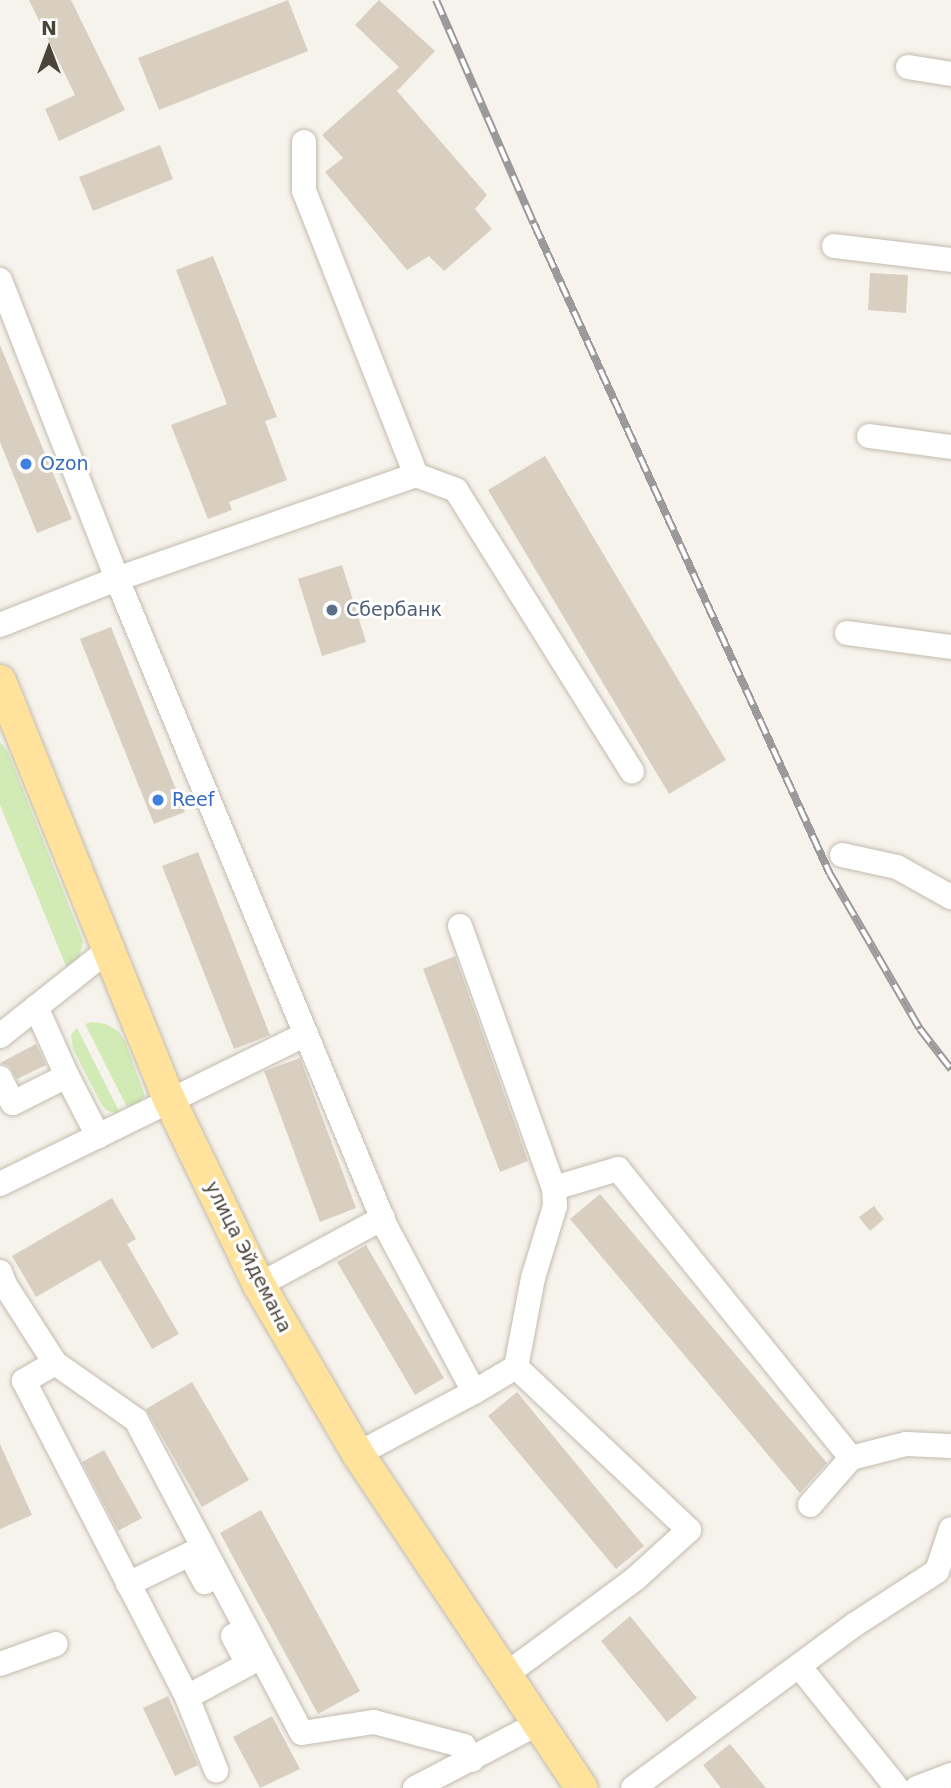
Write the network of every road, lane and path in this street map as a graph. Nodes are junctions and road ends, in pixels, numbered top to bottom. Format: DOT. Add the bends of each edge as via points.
graph roads {
  1 [pos="908,67"];
  2 [pos="951,74"];
  3 [pos="304,142"];
  4 [pos="834,246"];
  5 [pos="951,260"];
  6 [pos="0,280"];
  7 [pos="869,436"];
  8 [pos="951,447"];
  9 [pos="416,475"];
  10 [pos="117,579"];
  11 [pos="0,625"];
  12 [pos="848,633"];
  13 [pos="951,647"];
  14 [pos="0,681"];
  15 [pos="632,772"];
  16 [pos="842,855"];
  17 [pos="951,897"];
  18 [pos="460,926"];
  19 [pos="107,950"];
  20 [pos="36,1007"];
  21 [pos="306,1034"];
  22 [pos="0,1036"];
  23 [pos="67,1076"];
  24 [pos="0,1078"];
  25 [pos="170,1101"];
  26 [pos="98,1136"];
  27 [pos="0,1184"];
  28 [pos="554,1188"];
  29 [pos="383,1218"];
  30 [pos="0,1272"];
  31 [pos="259,1285"];
  32 [pos="55,1363"];
  33 [pos="516,1367"];
  34 [pos="474,1392"];
  35 [pos="951,1446"];
  36 [pos="358,1454"];
  37 [pos="852,1458"];
  38 [pos="810,1505"];
  39 [pos="951,1529"];
  40 [pos="128,1584"];
  41 [pos="56,1644"];
  42 [pos="0,1664"];
  43 [pos="799,1666"];
  44 [pos="504,1676"];
  45 [pos="187,1697"];
  46 [pos="537,1724"];
  47 [pos="472,1760"];
  48 [pos="216,1770"];
  49 [pos="951,1775"];
  50 [pos="415,1788"];
  51 [pos="582,1788"];
  52 [pos="634,1788"];
  53 [pos="897,1788"];
  54 [pos="917,1788"];
  1 -- 2 [label="street"];
  3 -- 9 [label="street" via="304,191"];
  4 -- 5 [label="street"];
  6 -- 10 [label="street"];
  7 -- 8 [label="street"];
  9 -- 10 [label="street"];
  9 -- 15 [label="street" via="456,490"];
  10 -- 11 [label="street"];
  10 -- 21 [label="street"];
  12 -- 13 [label="street"];
  14 -- 19 [label="main road, улица Эйдемана"];
  16 -- 17 [label="street" via="897,867"];
  18 -- 28 [label="street"];
  19 -- 20 [label="street"];
  19 -- 25 [label="main road, улица Эйдемана"];
  20 -- 22 [label="street"];
  20 -- 23 [label="street"];
  21 -- 25 [label="street"];
  21 -- 29 [label="street"];
  23 -- 24 [label="street" via="13,1103"];
  23 -- 26 [label="street"];
  25 -- 26 [label="street"];
  25 -- 31 [label="main road, улица Эйдемана"];
  26 -- 27 [label="street"];
  28 -- 33 [label="street" via="555,1206 533,1278"];
  28 -- 37 [label="street" via="618,1169"];
  29 -- 31 [label="street"];
  29 -- 34 [label="street"];
  30 -- 32 [label="street"];
  31 -- 36 [label="main road, улица Эйдемана"];
  32 -- 40 [label="street" via="24,1381"];
  32 -- 47 [label="street" via="136,1420 302,1733 374,1722 464,1746"];
  33 -- 34 [label="street"];
  33 -- 44 [label="street" via="689,1530 635,1580"];
  34 -- 36 [label="street"];
  35 -- 37 [label="street" via="906,1444"];
  36 -- 44 [label="main road, улица Эйдемана"];
  37 -- 38 [label="street"];
  39 -- 43 [label="street" via="937,1571"];
  40 -- 45 [label="street"];
  40 -- 45 [label="street" via="190,1554 248,1664"];
  41 -- 42 [label="street"];
  43 -- 52 [label="street"];
  43 -- 53 [label="street"];
  44 -- 46 [label="main road, улица Эйдемана"];
  45 -- 48 [label="street"];
  46 -- 47 [label="street"];
  46 -- 51 [label="main road, улица Эйдемана"];
  47 -- 50 [label="street"];
  49 -- 54 [label="street"];
}
